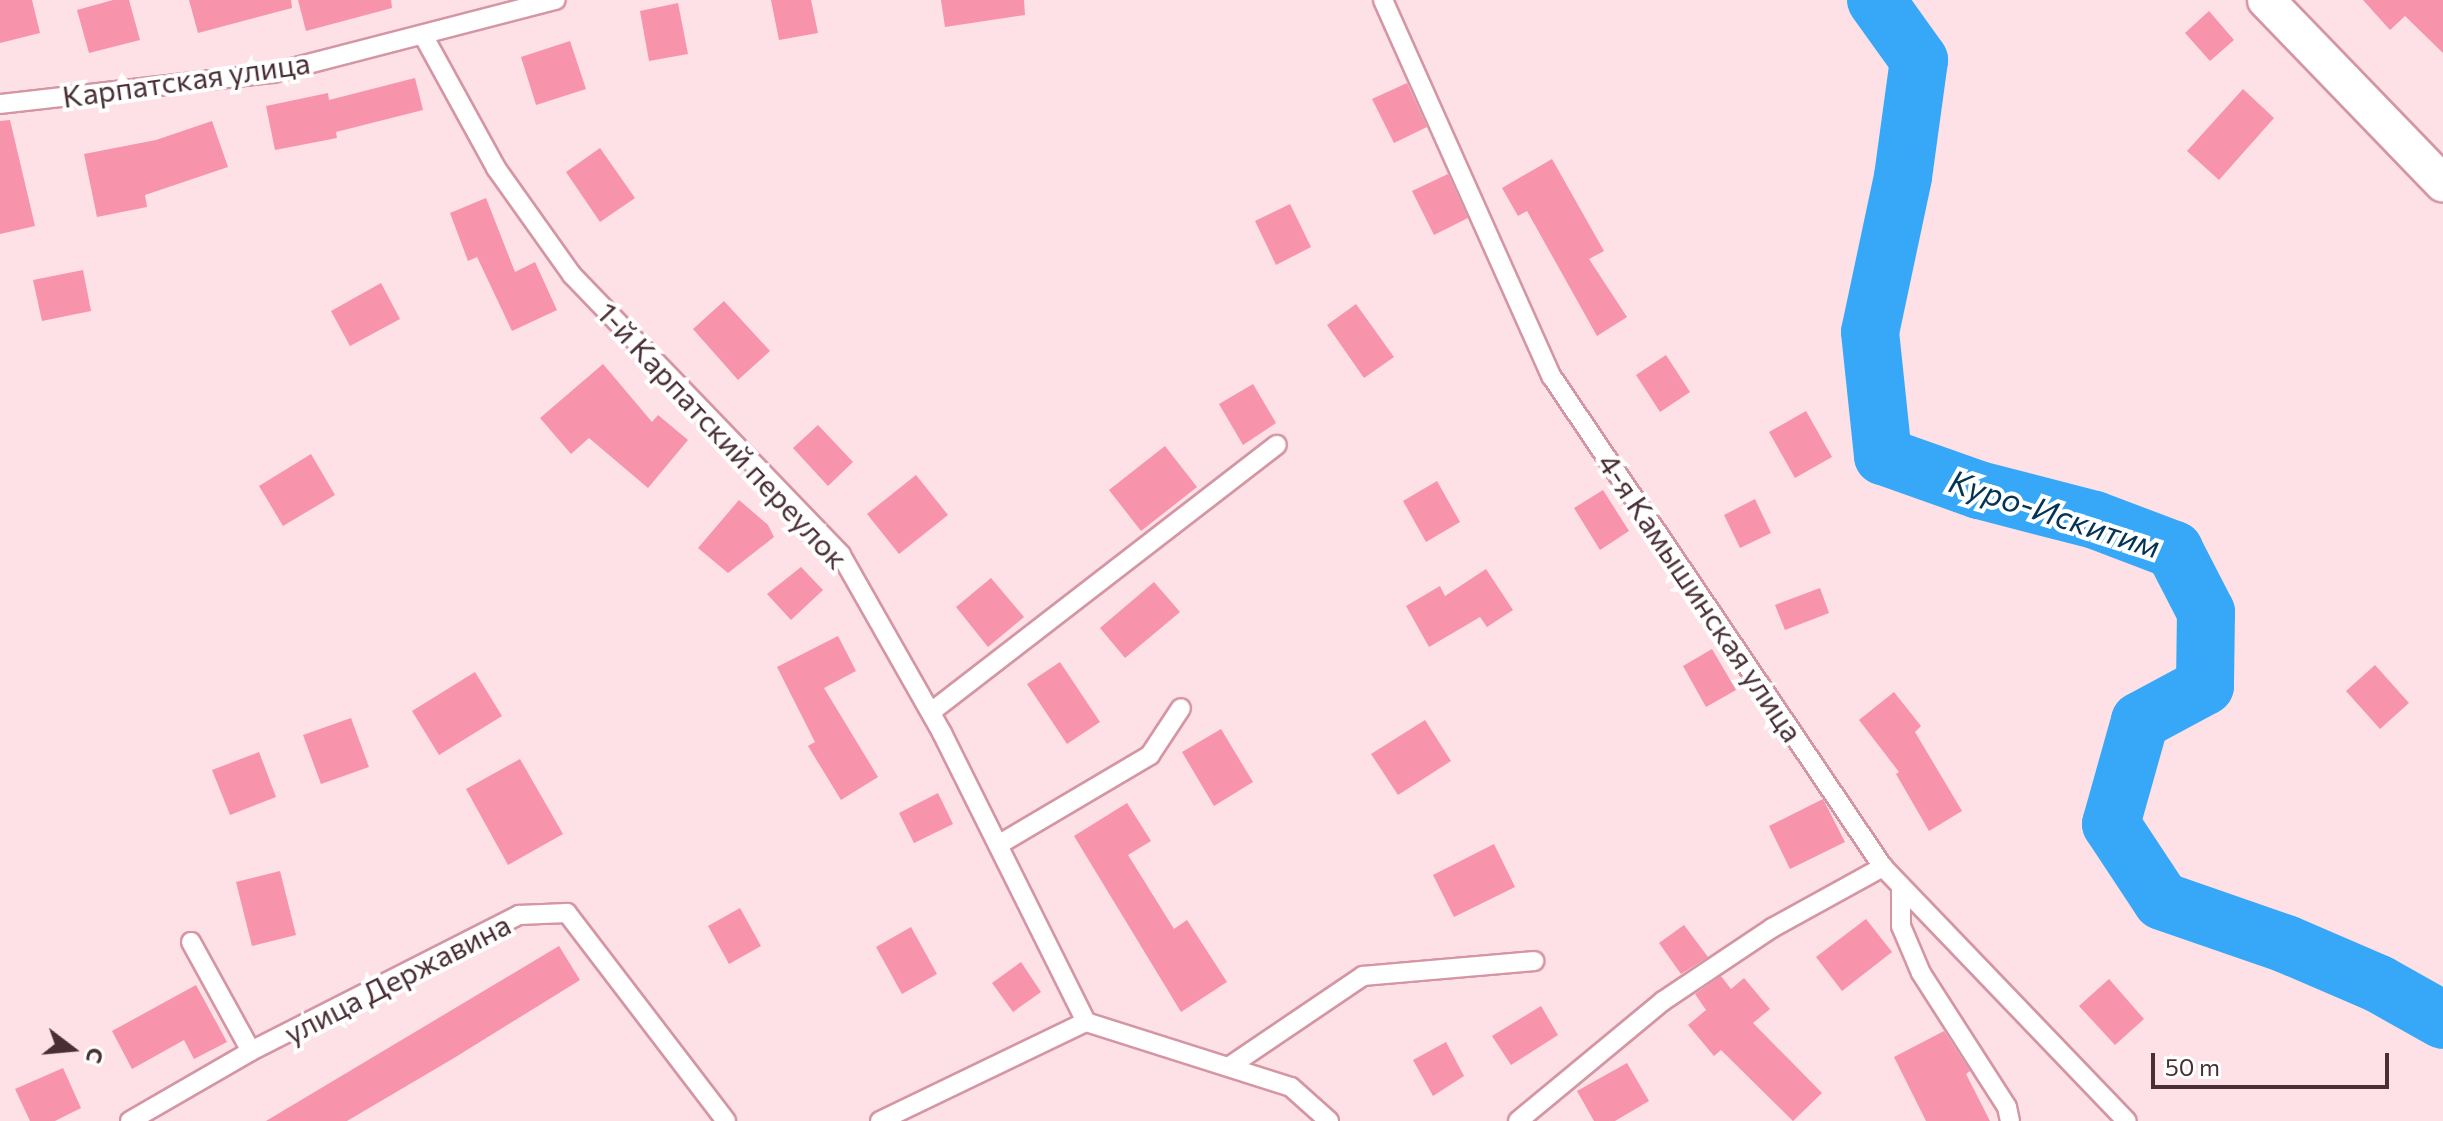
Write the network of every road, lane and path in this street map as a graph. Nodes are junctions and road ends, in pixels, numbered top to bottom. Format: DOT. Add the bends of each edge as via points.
graph roads {
  1 [pos="556,0"];
  2 [pos="1383,0"];
  3 [pos="2272,6"];
  4 [pos="423,35"];
  5 [pos="0,104"];
  6 [pos="2443,183"];
  7 [pos="1277,445"];
  8 [pos="1181,708"];
  9 [pos="931,712"];
  10 [pos="998,845"];
  11 [pos="1883,867"];
  12 [pos="1901,886"];
  13 [pos="191,942"];
  14 [pos="1534,961"];
  15 [pos="1086,1022"];
  16 [pos="251,1051"];
  17 [pos="1230,1066"];
  18 [pos="130,1121"];
  19 [pos="726,1121"];
  20 [pos="880,1121"];
  21 [pos="1329,1121"];
  22 [pos="1518,1121"];
  23 [pos="2010,1121"];
  24 [pos="2127,1121"];
  1 -- 4 [label="lane, Карпатская улица"];
  2 -- 11 [label="lane, 4-я Камышинская улица" via="1552,377"];
  3 -- 6 [label="street"];
  4 -- 5 [label="lane, Карпатская улица" via="273,73"];
  4 -- 9 [label="lane, 1-й Карпатский переулок" via="496,168 572,275 841,555"];
  7 -- 9 [label="lane"];
  8 -- 10 [label="lane" via="1150,755"];
  9 -- 10 [label="lane, 1-й Карпатский переулок"];
  10 -- 15 [label="lane, 1-й Карпатский переулок"];
  11 -- 12 [label="lane, 4-я Камышинская улица"];
  11 -- 22 [label="lane" via="1772,928 1663,1001"];
  12 -- 23 [label="lane" via="1901,926 1921,973 2007,1107"];
  12 -- 24 [label="lane, 4-я Камышинская улица"];
  13 -- 16 [label="lane"];
  14 -- 17 [label="lane" via="1363,976"];
  15 -- 17 [label="lane"];
  15 -- 20 [label="lane"];
  16 -- 18 [label="lane, улица Державина"];
  16 -- 19 [label="lane, улица Державина" via="519,915 567,913"];
  17 -- 21 [label="lane" via="1291,1087"];
}
